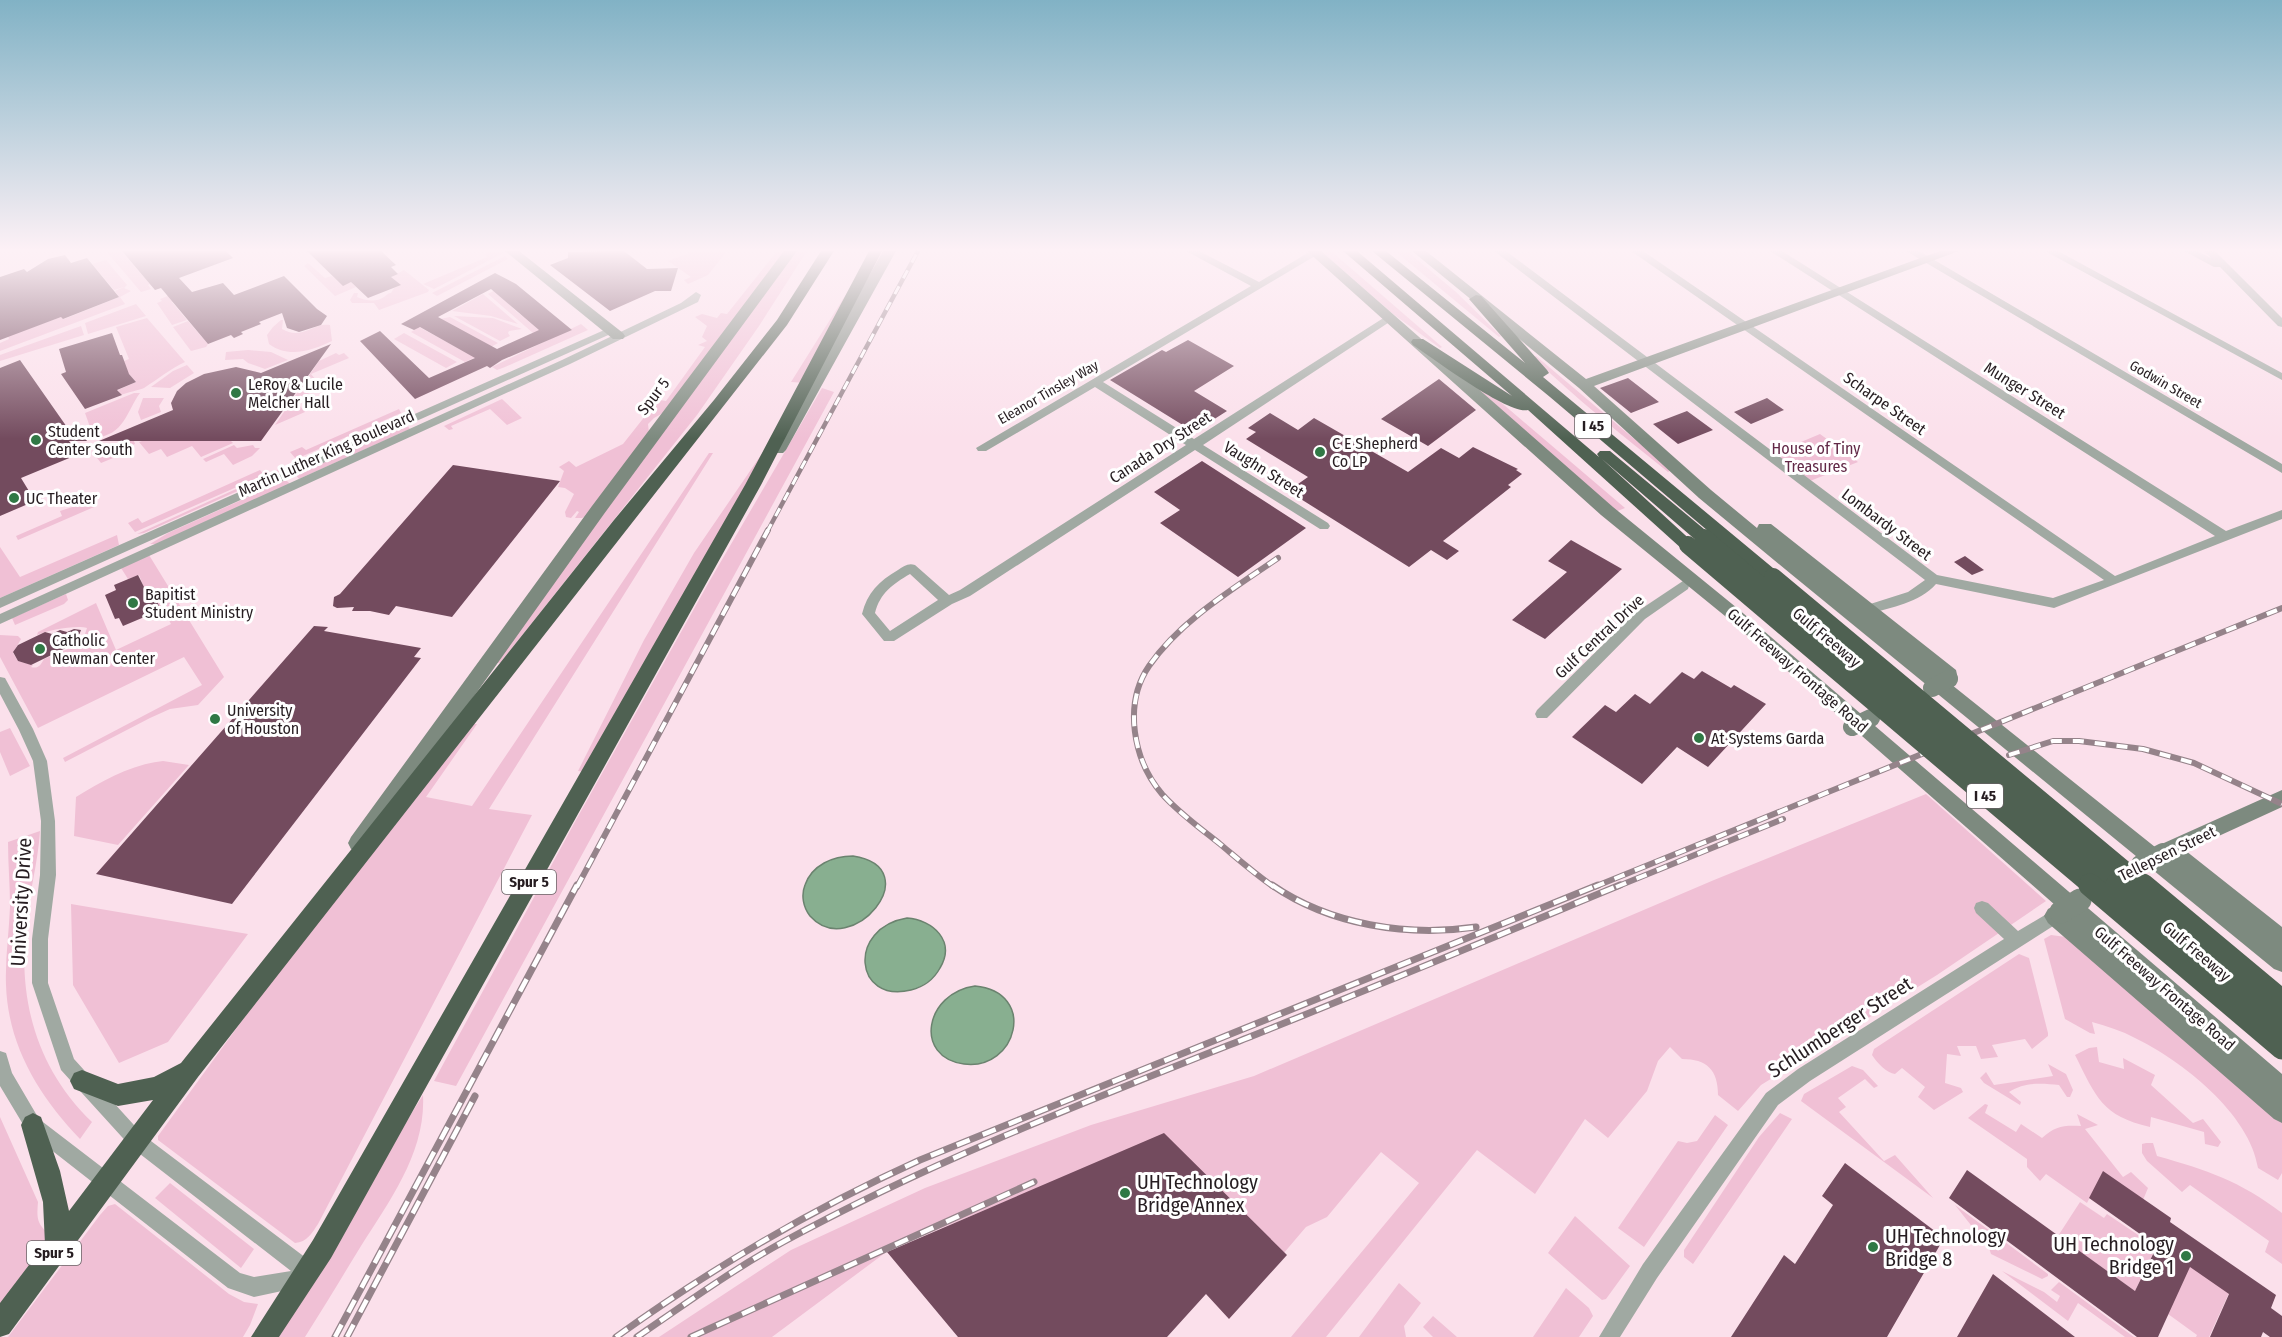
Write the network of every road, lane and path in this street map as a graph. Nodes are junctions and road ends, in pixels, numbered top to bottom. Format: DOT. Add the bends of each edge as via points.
graph roads {
  1 [pos="589,313"];
  2 [pos="658,313"];
  3 [pos="745,313"];
  4 [pos="788,313"];
  5 [pos="843,313"];
  6 [pos="855,313"];
  7 [pos="1212,313"];
  8 [pos="1383,313"];
  9 [pos="1423,313"];
  10 [pos="1437,313"];
  11 [pos="1455,313"];
  12 [pos="1489,313"];
  13 [pos="1494,313"];
  14 [pos="1580,313"];
  15 [pos="1727,313"];
  16 [pos="1780,313"];
  17 [pos="1874,313"];
  18 [pos="2016,313"];
  19 [pos="2166,313"];
  20 [pos="2271,313"];
  21 [pos="1389,319"];
  22 [pos="2282,324"];
  23 [pos="1745,326"];
  24 [pos="614,333"];
  25 [pos="1418,342"];
  26 [pos="1645,363"];
  27 [pos="2282,376"];
  28 [pos="1095,382"];
  29 [pos="1584,386"];
  30 [pos="1555,394"];
  31 [pos="1545,417"];
  32 [pos="1625,421"];
  33 [pos="1195,444"];
  34 [pos="982,448"];
  35 [pos="2282,469"];
  36 [pos="753,485"];
  37 [pos="2282,514"];
  38 [pos="1324,526"];
  39 [pos="1634,534"];
  40 [pos="2226,537"];
  41 [pos="1704,539"];
  42 [pos="1933,579"];
  43 [pos="2115,581"];
  44 [pos="1683,586"];
  45 [pos="947,601"];
  46 [pos="0,603"];
  47 [pos="1869,609"];
  48 [pos="0,619"];
  49 [pos="0,682"];
  50 [pos="1542,714"];
  51 [pos="2282,798"];
  52 [pos="2166,851"];
  53 [pos="1982,908"];
  54 [pos="2058,914"];
  55 [pos="2016,940"];
  56 [pos="2282,940"];
  57 [pos="2282,962"];
  58 [pos="261,977"];
  59 [pos="2282,1001"];
  60 [pos="2282,1024"];
  61 [pos="2282,1048"];
  62 [pos="0,1059"];
  63 [pos="189,1069"];
  64 [pos="82,1081"];
  65 [pos="2282,1089"];
  66 [pos="2282,1111"];
  67 [pos="33,1125"];
  68 [pos="137,1141"];
  69 [pos="107,1180"];
  70 [pos="57,1250"];
  71 [pos="305,1274"];
  72 [pos="0,1325"];
  73 [pos="264,1337"];
  74 [pos="1609,1337"];
  1 -- 24 [label="main road"];
  2 -- 24 [label="street, Martin Luther King Boulevard"];
  3 -- 58 [label="main road, Spur 5"];
  4 -- 58 [label="highway, Spur 5"];
  5 -- 36 [label="highway, Spur 5"];
  6 -- 36 [label="main road, Spur 5" via="763,477"];
  7 -- 28 [label="street, Eleanor Tinsley Way"];
  8 -- 21 [label="main road, Gulf Freeway Frontage Road"];
  9 -- 31 [label="highway, Gulf Freeway / I 45"];
  10 -- 41 [label="highway, Gulf Freeway"];
  11 -- 30 [label="highway, Gulf Freeway / I 45"];
  12 -- 30 [label="highway" via="1548,380"];
  13 -- 29 [label="main road"];
  14 -- 26 [label="street, Lombardy Street"];
  15 -- 23 [label="street, Scharpe Street"];
  16 -- 23 [label="main road"];
  17 -- 40 [label="street, Munger Street"];
  18 -- 35 [label="street, Godwin Street"];
  19 -- 27 [label="street"];
  20 -- 22 [label="street"];
  21 -- 25 [label="main road, Gulf Freeway Frontage Road"];
  21 -- 33 [label="street, Canada Dry Street"];
  23 -- 26 [label="main road"];
  23 -- 43 [label="street, Scharpe Street"];
  24 -- 46 [label="street, Martin Luther King Boulevard"];
  24 -- 48 [label="street, Martin Luther King Boulevard"];
  25 -- 31 [label="highway" via="1503,398"];
  25 -- 39 [label="main road, Gulf Freeway Frontage Road"];
  26 -- 29 [label="main road"];
  26 -- 42 [label="street, Lombardy Street"];
  28 -- 33 [label="street, Vaughn Street"];
  28 -- 34 [label="street, Eleanor Tinsley Way"];
  29 -- 32 [label="main road"];
  30 -- 41 [label="highway, Gulf Freeway / I 45"];
  31 -- 41 [label="highway, Gulf Freeway / I 45"];
  32 -- 47 [label="main road"];
  32 -- 57 [label="main road" via="1705,494"];
  33 -- 38 [label="street, Vaughn Street"];
  33 -- 45 [label="street, Canada Dry Street"];
  36 -- 71 [label="highway, Spur 5 / Spur 5"];
  37 -- 40 [label="street, Lombardy Street"];
  39 -- 44 [label="main road"];
  39 -- 65 [label="main road, Gulf Freeway Frontage Road" via="1794,666"];
  40 -- 43 [label="street, Lombardy Street"];
  41 -- 59 [label="highway, Gulf Freeway / I 45, bridge"];
  41 -- 60 [label="highway, Gulf Freeway, bridge"];
  41 -- 61 [label="highway, Gulf Freeway / I 45, bridge"];
  42 -- 43 [label="street, Lombardy Street" via="2054,603"];
  42 -- 47 [label="street" via="1919,591"];
  44 -- 47 [label="main road, bridge" via="1852,728 1948,680 1950,675"];
  44 -- 50 [label="street, Gulf Central Drive" via="1640,616"];
  45 -- 45 [label="street, Canada Dry Street" via="911,568 889,580 871,599 868,614 889,638"];
  49 -- 64 [label="street, University Drive" via="40,761 48,821 48,875 40,939 40,983 67,1064"];
  51 -- 52 [label="main road, Tellepsen Street"];
  52 -- 54 [label="main road, Tellepsen Street, bridge"];
  52 -- 56 [label="main road"];
  53 -- 55 [label="street"];
  54 -- 55 [label="street, Schlumberger Street"];
  54 -- 66 [label="main road"];
  55 -- 74 [label="street, Schlumberger Street" via="1772,1099"];
  58 -- 63 [label="highway, Spur 5 / Spur 5"];
  62 -- 67 [label="street" via="4,1076"];
  63 -- 64 [label="highway" via="157,1088 118,1095"];
  63 -- 68 [label="highway, Spur 5 / Spur 5"];
  64 -- 68 [label="street, University Drive"];
  67 -- 69 [label="street"];
  67 -- 70 [label="highway" via="56,1197 60,1232"];
  68 -- 69 [label="highway, Spur 5 / Spur 5"];
  68 -- 71 [label="street, University Drive"];
  69 -- 70 [label="highway, Spur 5 / Spur 5"];
  69 -- 71 [label="street" via="235,1281 254,1287"];
  70 -- 72 [label="highway, Spur 5 / Spur 5"];
  71 -- 73 [label="highway, Spur 5 / Spur 5"];
}
